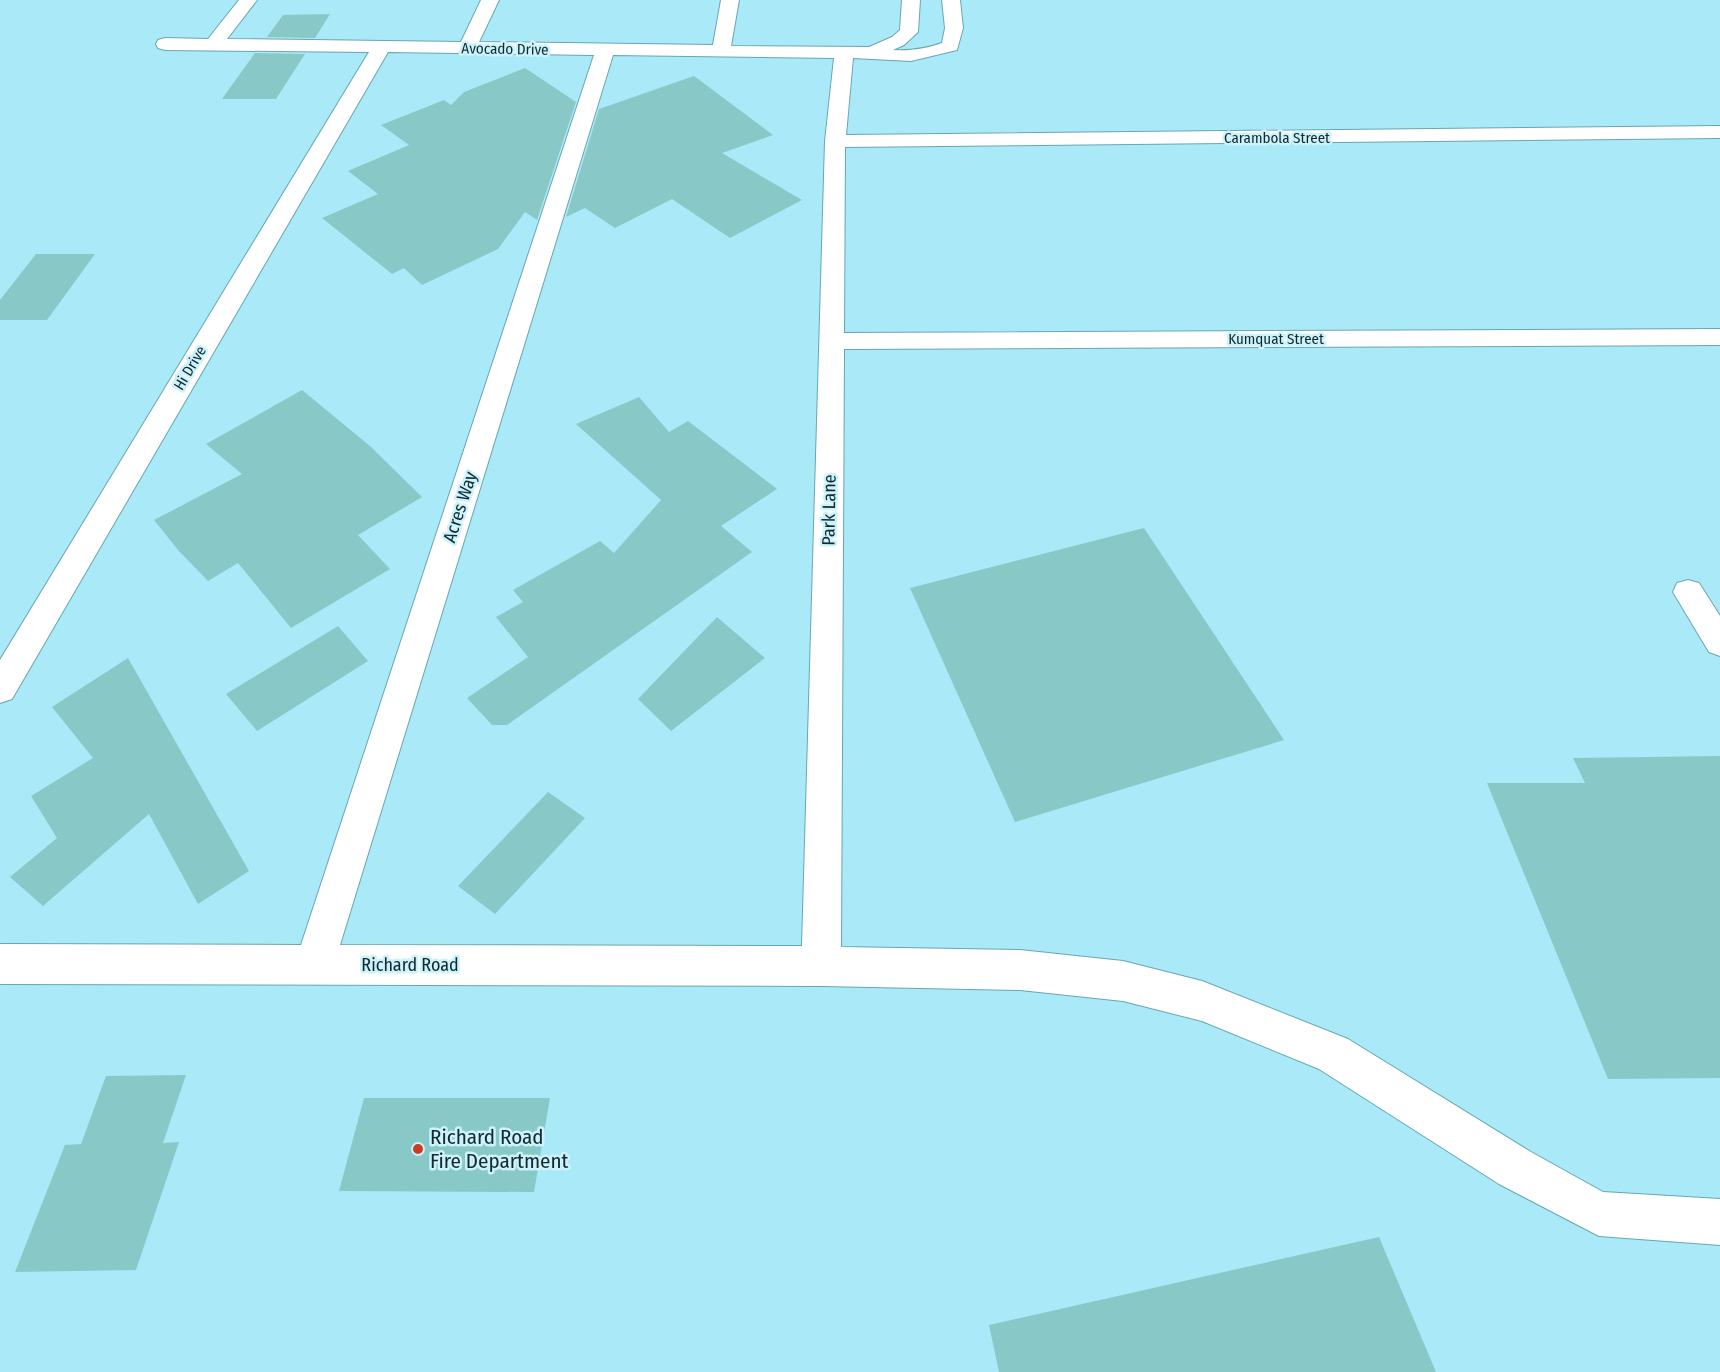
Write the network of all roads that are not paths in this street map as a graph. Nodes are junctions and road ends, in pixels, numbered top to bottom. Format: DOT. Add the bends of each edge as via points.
graph roads {
  1 [pos="248,0"];
  2 [pos="490,0"];
  3 [pos="730,0"];
  4 [pos="911,0"];
  5 [pos="951,0"];
  6 [pos="165,44"];
  7 [pos="213,45"];
  8 [pos="381,48"];
  9 [pos="467,48"];
  10 [pos="605,50"];
  11 [pos="721,50"];
  12 [pos="858,53"];
  13 [pos="1720,132"];
  14 [pos="835,141"];
  15 [pos="1720,337"];
  16 [pos="832,341"];
  17 [pos="1688,592"];
  18 [pos="1720,643"];
  19 [pos="0,689"];
  20 [pos="0,964"];
  21 [pos="315,965"];
  22 [pos="821,966"];
  23 [pos="1720,1222"];
  1 -- 7 [label="street"];
  2 -- 9 [label="street"];
  3 -- 11 [label="street"];
  4 -- 12 [label="street" via="909,32 898,41"];
  5 -- 12 [label="street, Avocado Drive" via="954,28 950,46 899,58"];
  6 -- 7 [label="street, Avocado Drive"];
  7 -- 8 [label="street, Avocado Drive"];
  8 -- 9 [label="street, Avocado Drive"];
  8 -- 19 [label="street, Hi Drive"];
  9 -- 10 [label="street, Avocado Drive"];
  10 -- 11 [label="street, Avocado Drive"];
  10 -- 21 [label="street, Acres Way"];
  11 -- 12 [label="street, Avocado Drive"];
  12 -- 14 [label="street, Park Lane"];
  13 -- 14 [label="street, Carambola Street"];
  14 -- 16 [label="street, Park Lane"];
  15 -- 16 [label="street, Kumquat Street"];
  16 -- 22 [label="street, Park Lane"];
  17 -- 18 [label="street"];
  20 -- 21 [label="street, Richard Road"];
  21 -- 22 [label="street, Richard Road"];
  22 -- 23 [label="street, Richard Road" via="1020,970 1123,981 1202,1002 1333,1054 1515,1168 1599,1214"];
}
